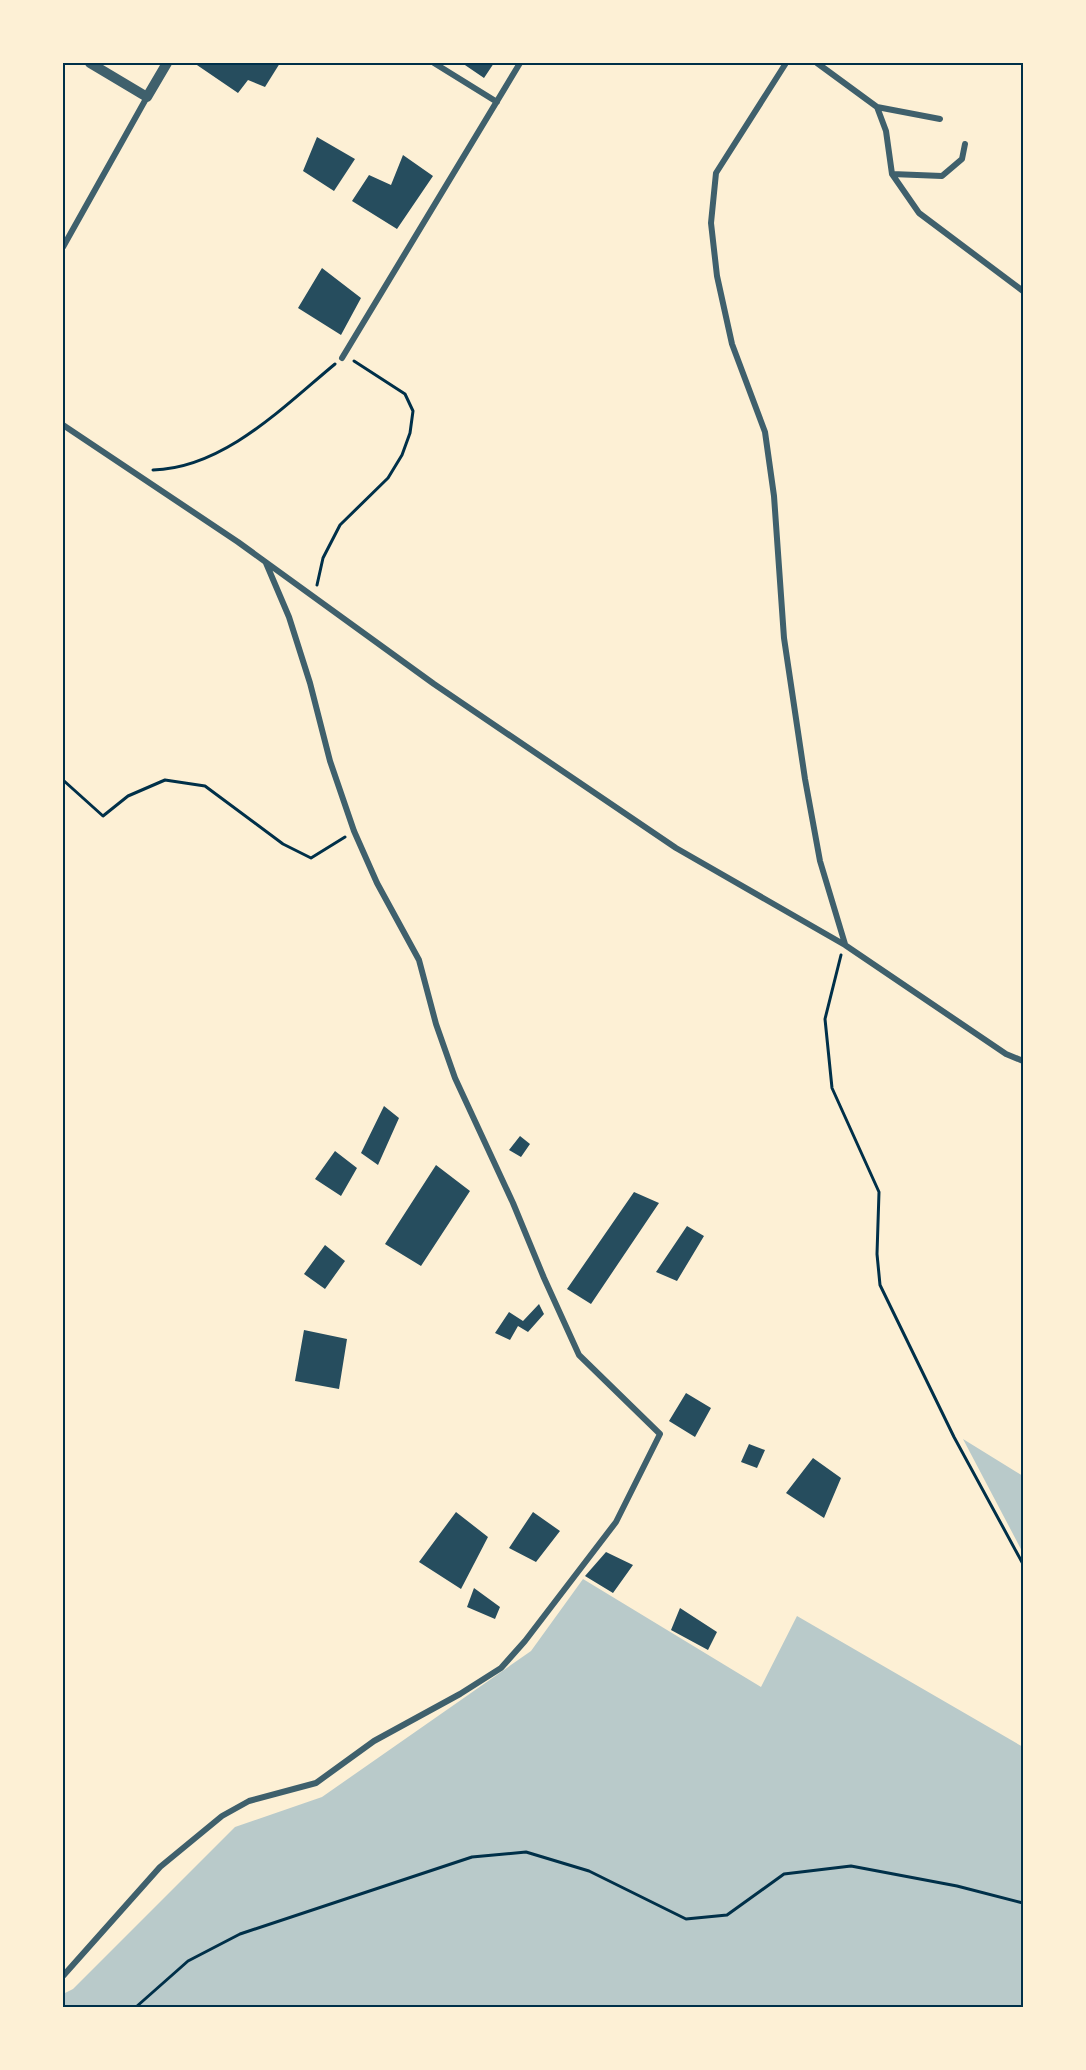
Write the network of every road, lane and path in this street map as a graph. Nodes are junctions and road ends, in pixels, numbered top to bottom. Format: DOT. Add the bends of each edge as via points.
graph roads {
  1 [pos="90,63"];
  2 [pos="167,63"];
  3 [pos="434,63"];
  4 [pos="520,63"];
  5 [pos="786,63"];
  6 [pos="817,63"];
  7 [pos="147,98"];
  8 [pos="497,102"];
  9 [pos="877,107"];
  10 [pos="940,119"];
  11 [pos="965,144"];
  12 [pos="892,174"];
  13 [pos="63,247"];
  14 [pos="1023,291"];
  15 [pos="342,358"];
  16 [pos="63,425"];
  17 [pos="128,471"];
  18 [pos="266,563"];
  19 [pos="314,599"];
  20 [pos="63,780"];
  21 [pos="354,831"];
  22 [pos="845,945"];
  23 [pos="1023,1061"];
  24 [pos="1023,1564"];
  25 [pos="1023,1903"];
  26 [pos="63,1976"];
  27 [pos="136,2007"];
  1 -- 7 [label="street"];
  2 -- 7 [label="street"];
  3 -- 8 [label="street"];
  4 -- 8 [label="street"];
  5 -- 22 [label="street" via="716,173 711,223 717,276 732,344 765,432 774,496 783,628 802,758 820,861"];
  6 -- 9 [label="street"];
  7 -- 13 [label="street"];
  8 -- 15 [label="street"];
  9 -- 10 [label="street"];
  9 -- 12 [label="street" via="886,131"];
  11 -- 12 [label="street" via="962,159 942,176"];
  12 -- 14 [label="street" via="919,213"];
  15 -- 17 [label="path" via="275,414 213,456 164,470"];
  15 -- 19 [label="path" via="359,362 405,394 413,411 404,448 388,477 340,525 332,540 323,558"];
  16 -- 17 [label="street"];
  17 -- 18 [label="street"];
  18 -- 19 [label="street"];
  18 -- 21 [label="street" via="293,628"];
  19 -- 22 [label="street" via="676,848"];
  20 -- 21 [label="path" via="103,816 128,796 165,780 205,786 283,844 310,858"];
  21 -- 26 [label="street" via="419,960 454,1078 579,1355 660,1434 616,1522 501,1668 374,1741 316,1783 249,1801 222,1816 160,1867"];
  22 -- 23 [label="street" via="1006,1054"];
  22 -- 24 [label="path" via="825,1019 828,1054 832,1089 879,1192 880,1285 954,1437"];
  25 -- 27 [label="path" via="851,1866 784,1874 727,1915 686,1919 589,1871 526,1852 472,1857 240,1934 188,1961"];
}
